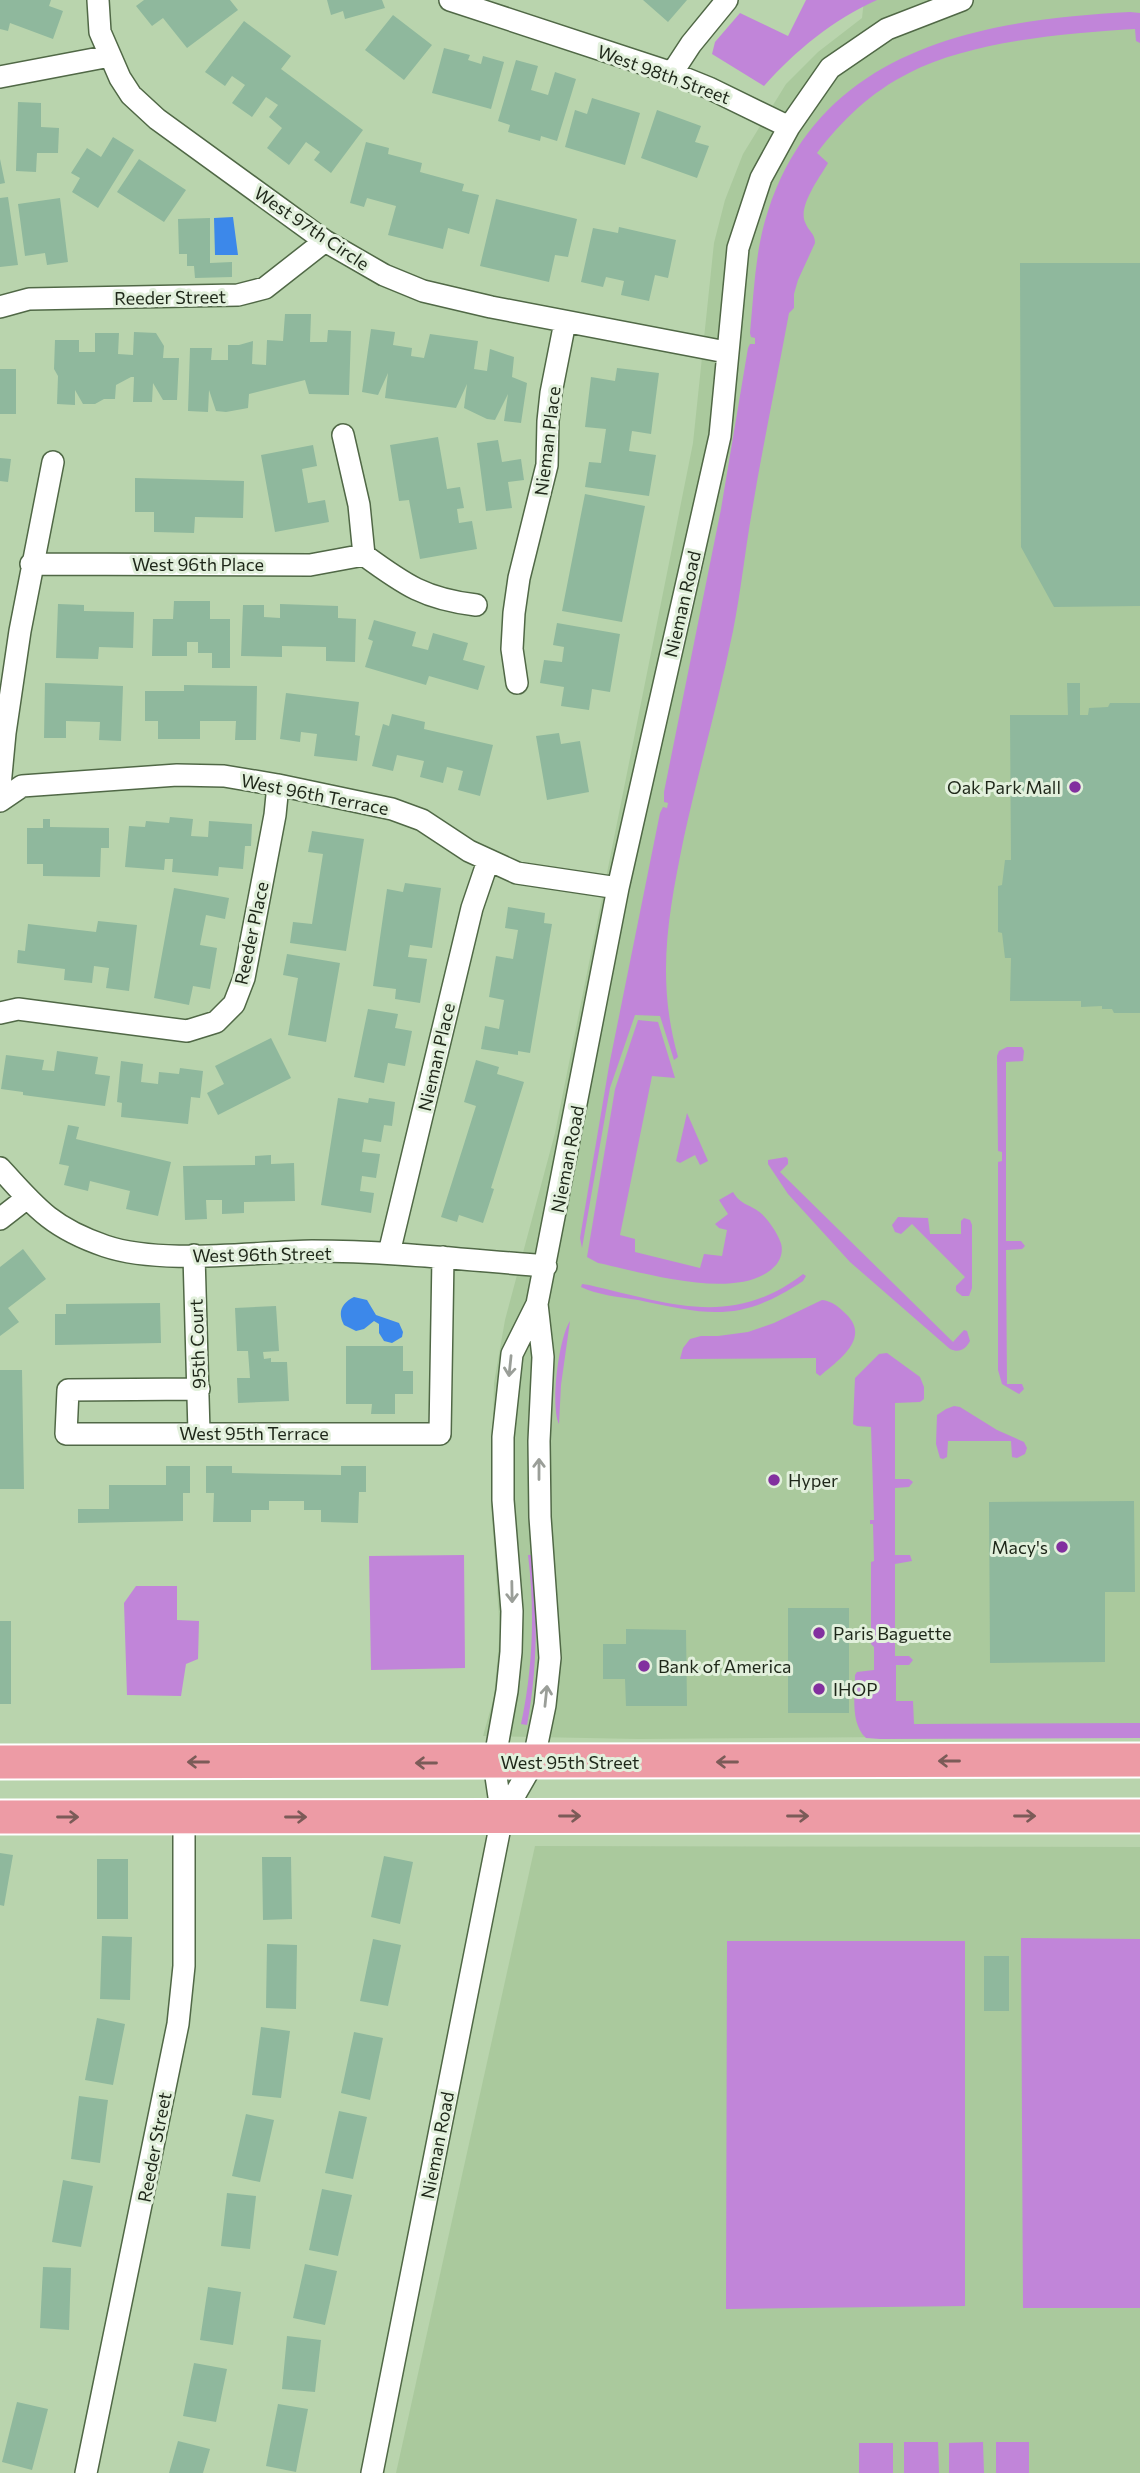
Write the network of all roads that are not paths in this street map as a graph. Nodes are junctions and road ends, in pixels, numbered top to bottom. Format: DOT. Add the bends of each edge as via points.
graph roads {
  1 [pos="98,0"];
  2 [pos="450,0"];
  3 [pos="727,0"];
  4 [pos="962,0"];
  5 [pos="110,56"];
  6 [pos="672,74"];
  7 [pos="0,77"];
  8 [pos="789,127"];
  9 [pos="325,241"];
  10 [pos="0,307"];
  11 [pos="565,322"];
  12 [pos="726,352"];
  13 [pos="343,435"];
  14 [pos="53,462"];
  15 [pos="364,555"];
  16 [pos="31,564"];
  17 [pos="476,605"];
  18 [pos="10,630"];
  19 [pos="517,683"];
  20 [pos="278,785"];
  21 [pos="0,786"];
  22 [pos="0,801"];
  23 [pos="488,861"];
  24 [pos="618,888"];
  25 [pos="0,1013"];
  26 [pos="0,1168"];
  27 [pos="27,1198"];
  28 [pos="0,1219"];
  29 [pos="389,1254"];
  30 [pos="194,1255"];
  31 [pos="443,1257"];
  32 [pos="546,1266"];
  33 [pos="537,1304"];
  34 [pos="199,1389"];
  35 [pos="200,1432"];
  36 [pos="1140,1760"];
  37 [pos="0,1762"];
  38 [pos="494,1763"];
  39 [pos="533,1763"];
  40 [pos="0,1816"];
  41 [pos="1140,1816"];
  42 [pos="184,1817"];
  43 [pos="502,1817"];
  44 [pos="86,2473"];
  45 [pos="372,2473"];
  1 -- 5 [label="street, West 97th Circle" via="100,32"];
  2 -- 6 [label="street, West 98th Street"];
  3 -- 6 [label="street"];
  4 -- 8 [label="street, Nieman Road" via="887,29 830,68"];
  5 -- 7 [label="street"];
  5 -- 9 [label="street, West 97th Circle" via="131,95 157,119"];
  6 -- 8 [label="street, West 98th Street"];
  8 -- 12 [label="street, Nieman Road" via="761,178 738,248"];
  9 -- 10 [label="street, Reeder Street" via="265,288 238,295 29,299"];
  9 -- 11 [label="street, West 97th Circle" via="423,291"];
  11 -- 12 [label="street, West 97th Circle"];
  11 -- 19 [label="street, Nieman Place" via="549,412 547,464 514,614 512,649"];
  12 -- 24 [label="street, Nieman Road" via="720,436"];
  13 -- 15 [label="street" via="359,505"];
  14 -- 16 [label="street"];
  15 -- 16 [label="street, West 96th Place" via="310,565"];
  15 -- 17 [label="street" via="421,593"];
  16 -- 18 [label="street"];
  18 -- 21 [label="street"];
  20 -- 22 [label="street, West 96th Terrace" via="223,776 177,775 22,786"];
  20 -- 23 [label="street, West 96th Terrace" via="392,809 422,820"];
  20 -- 25 [label="street, Reeder Place" via="244,978 234,1004 216,1022 187,1031 18,1009"];
  23 -- 24 [label="street, West 96th Terrace" via="517,873"];
  23 -- 29 [label="street, Nieman Place" via="472,908"];
  24 -- 32 [label="street, Nieman Road"];
  26 -- 27 [label="street"];
  27 -- 28 [label="street"];
  27 -- 30 [label="street, West 96th Street" via="63,1229 107,1247"];
  29 -- 30 [label="street, West 96th Street"];
  29 -- 31 [label="street, West 96th Street"];
  30 -- 34 [label="street, 95th Court"];
  31 -- 32 [label="street, West 96th Street"];
  31 -- 35 [label="street, West 95th Terrace" via="440,1434"];
  32 -- 33 [label="street, Nieman Road"];
  33 -- 38 [label="street, Nieman Road, one-way" via="512,1354 503,1437 511,1652"];
  39 -- 33 [label="street, Nieman Road, one-way" via="550,1658 540,1517 543,1357"];
  34 -- 35 [label="street, 95th Court"];
  34 -- 35 [label="street, West 95th Terrace" via="68,1390 66,1434"];
  36 -- 39 [label="main road, West 95th Street, one-way"];
  38 -- 37 [label="main road, West 95th Street, one-way"];
  38 -- 39 [label="main road, West 95th Street"];
  38 -- 43 [label="street, Nieman Road"];
  39 -- 43 [label="street, Nieman Road"];
  40 -- 42 [label="main road, one-way"];
  43 -- 41 [label="main road, one-way"];
  42 -- 43 [label="main road, one-way"];
  42 -- 44 [label="street, Reeder Street" via="180,2012"];
  43 -- 45 [label="street, Nieman Road"];
}
